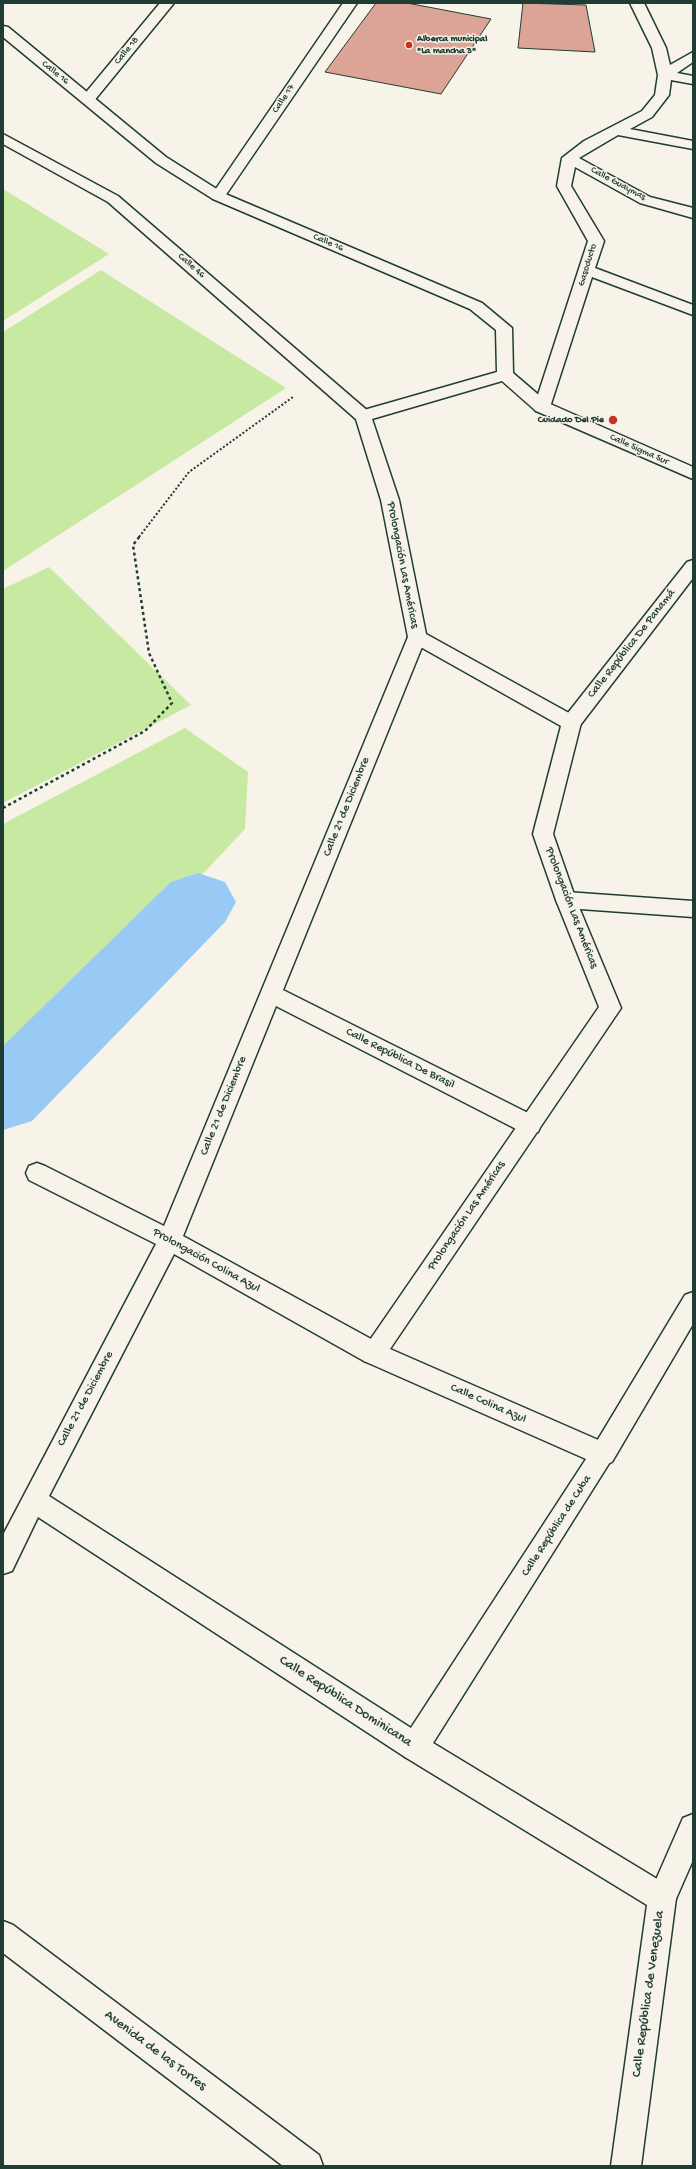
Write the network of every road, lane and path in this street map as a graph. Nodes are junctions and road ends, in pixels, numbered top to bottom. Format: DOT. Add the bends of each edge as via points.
graph roads {
  1 [pos="167,3"];
  2 [pos="350,3"];
  3 [pos="637,3"];
  4 [pos="3,30"];
  5 [pos="693,56"];
  6 [pos="665,75"];
  7 [pos="693,80"];
  8 [pos="88,99"];
  9 [pos="616,130"];
  10 [pos="3,138"];
  11 [pos="693,145"];
  12 [pos="569,158"];
  13 [pos="218,196"];
  14 [pos="693,212"];
  15 [pos="586,270"];
  16 [pos="693,310"];
  17 [pos="505,375"];
  18 [pos="322,380"];
  19 [pos="542,407"];
  20 [pos="363,416"];
  21 [pos="693,474"];
  22 [pos="693,566"];
  23 [pos="417,637"];
  24 [pos="571,723"];
  25 [pos="3,808"];
  26 [pos="566,900"];
  27 [pos="693,909"];
  28 [pos="270,993"];
  29 [pos="530,1125"];
  30 [pos="37,1173"];
  31 [pos="170,1240"];
  32 [pos="693,1302"];
  33 [pos="373,1353"];
  34 [pos="603,1454"];
  35 [pos="33,1500"];
  36 [pos="3,1562"];
  37 [pos="415,1747"];
  38 [pos="693,1828"];
  39 [pos="662,1898"];
  40 [pos="3,1935"];
  41 [pos="308,2166"];
  42 [pos="626,2166"];
  1 -- 8 [label="street, Calle 18"];
  2 -- 13 [label="street, Calle 17"];
  3 -- 6 [label="street" via="659,48"];
  4 -- 8 [label="street, Calle 16"];
  5 -- 6 [label="street"];
  6 -- 7 [label="street"];
  6 -- 9 [label="street" via="662,95 647,114"];
  8 -- 13 [label="street, Calle 16" via="161,160"];
  9 -- 11 [label="street"];
  9 -- 12 [label="street" via="588,144"];
  10 -- 18 [label="street, Calle 46" via="113,200"];
  12 -- 14 [label="street, Calle Guaymas" via="645,200"];
  12 -- 15 [label="street, Gasoducto" via="564,186 596,241"];
  13 -- 17 [label="street, Calle 16" via="476,306 504,328"];
  15 -- 16 [label="street"];
  15 -- 19 [label="street, Gasoducto"];
  17 -- 19 [label="street, Calle Sigma Sur"];
  17 -- 20 [label="street"];
  18 -- 20 [label="street, Calle 46"];
  18 -- 25 [label="path" via="285,402 190,472 133,546 149,653 172,703 145,731"];
  19 -- 21 [label="street, Calle Sigma Sur"];
  20 -- 23 [label="street, Prolongación Las Américas" via="390,500"];
  22 -- 24 [label="street, Calle República De Panamá"];
  23 -- 24 [label="street, Prolongación Las Américas"];
  23 -- 28 [label="street, Calle 21 de Diciembre"];
  24 -- 26 [label="street, Prolongación Las Américas" via="543,834"];
  26 -- 27 [label="street"];
  26 -- 29 [label="street, Prolongación Las Américas" via="610,1008"];
  28 -- 29 [label="street, Calle República De Brasil"];
  28 -- 31 [label="street, Calle 21 de Diciembre"];
  29 -- 33 [label="street, Prolongación Las Américas"];
  30 -- 31 [label="street, Prolongación Colina Azul"];
  31 -- 33 [label="street, Prolongación Colina Azul"];
  31 -- 35 [label="street, Calle 21 de Diciembre"];
  32 -- 34 [label="street, Calle República de Cuba"];
  33 -- 34 [label="street, Calle Colina Azul"];
  34 -- 37 [label="street, Calle República de Cuba"];
  35 -- 36 [label="street, Calle 21 de Diciembre"];
  35 -- 37 [label="street, Calle República Dominicana"];
  37 -- 39 [label="street, Calle República Dominicana"];
  38 -- 39 [label="street, Calle República de Venezuela"];
  39 -- 42 [label="street, Calle República de Venezuela"];
  40 -- 41 [label="street, Avenida de las Torres"];
}
